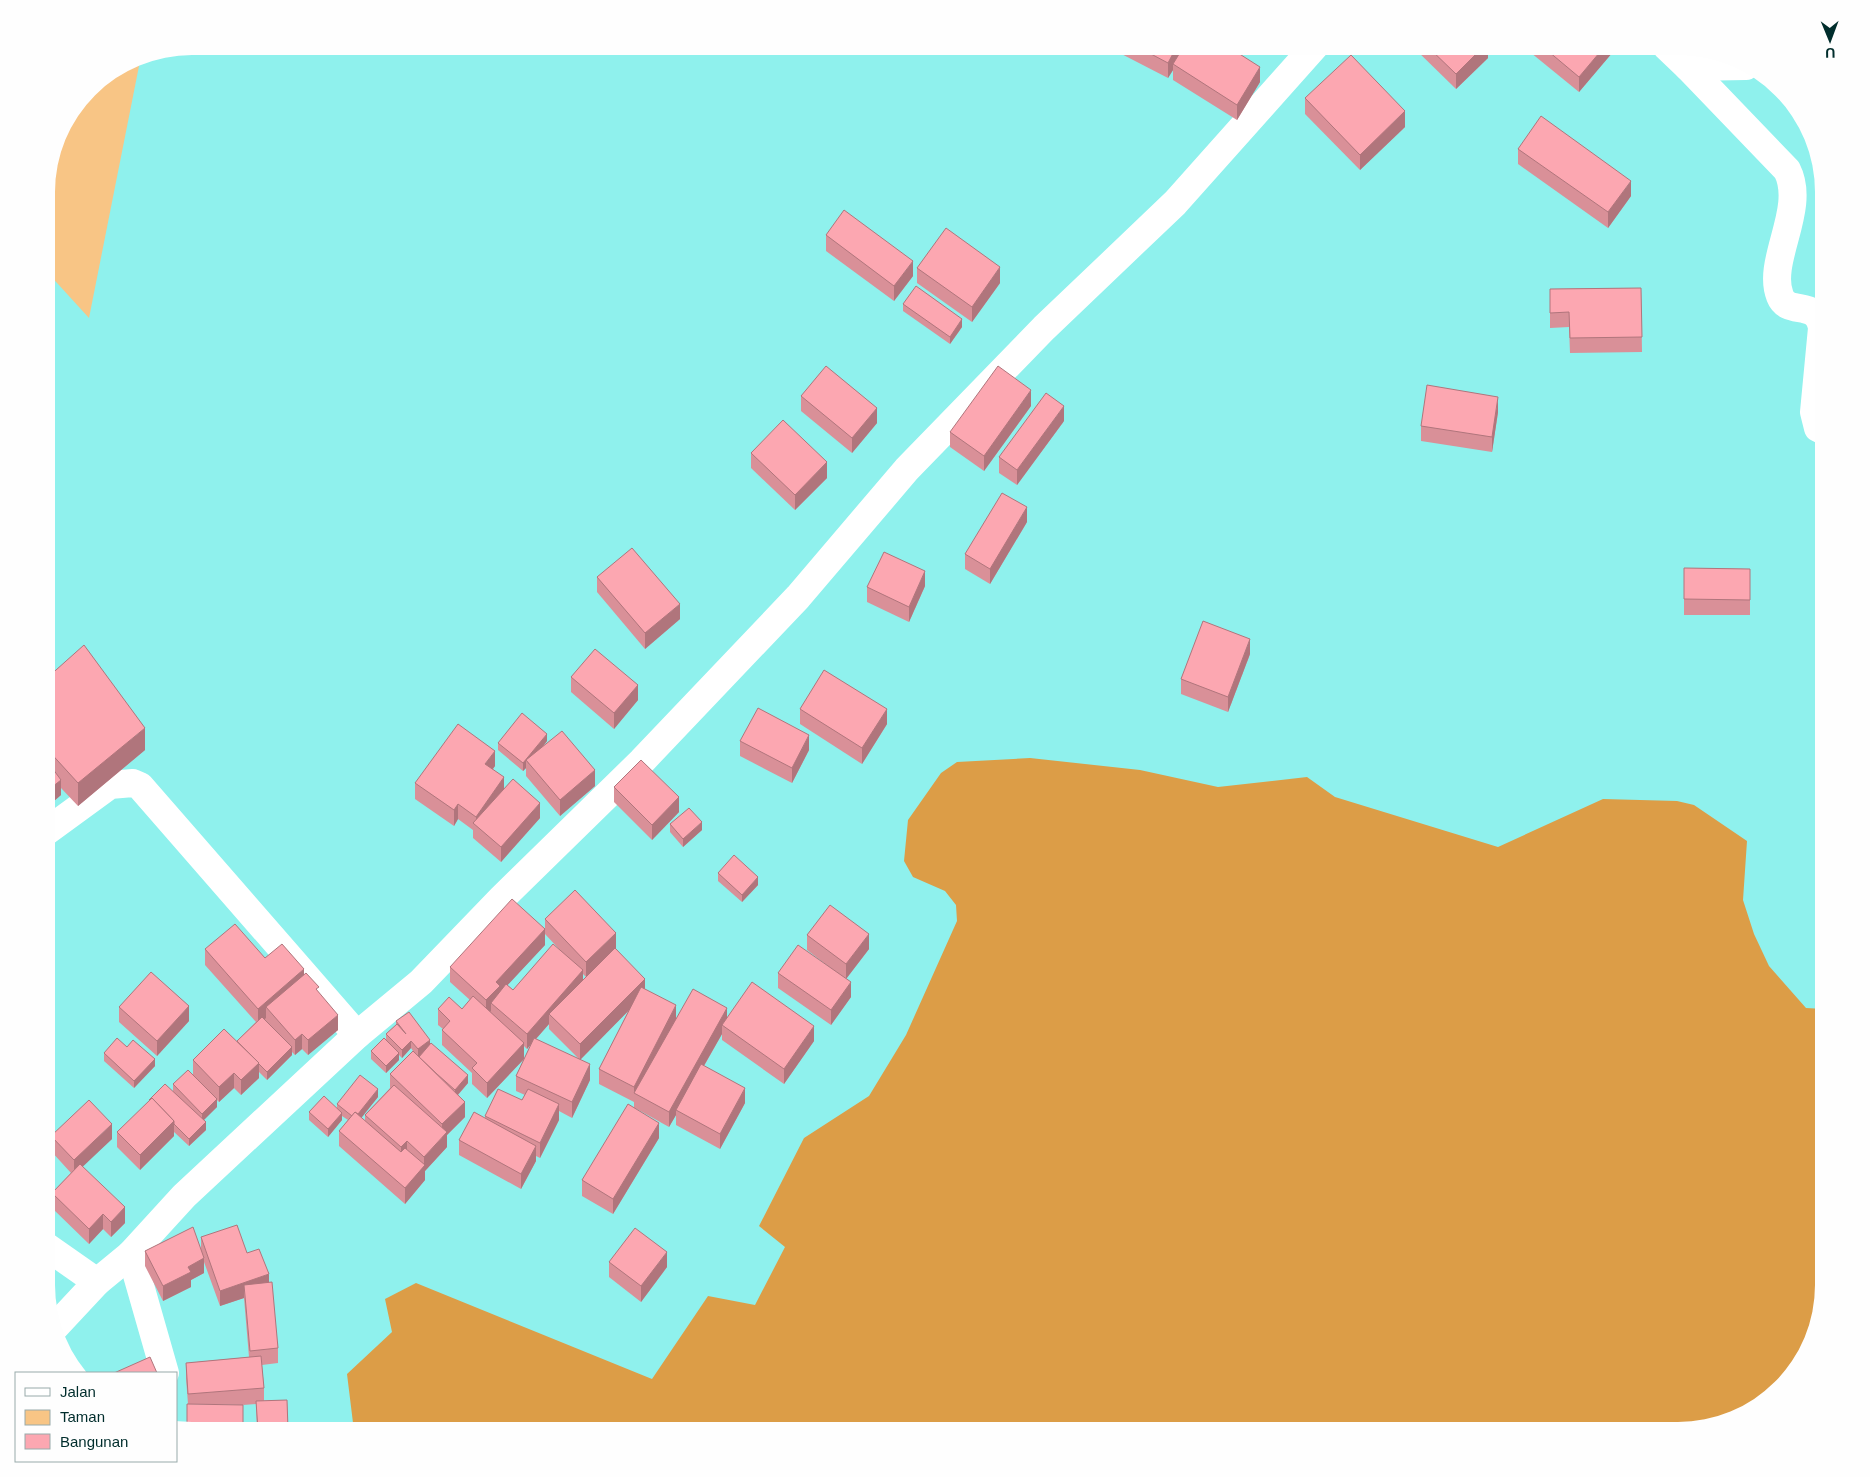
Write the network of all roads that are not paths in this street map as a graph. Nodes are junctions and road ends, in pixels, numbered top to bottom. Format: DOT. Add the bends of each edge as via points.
graph roads {
  1 [pos="1307,55"];
  2 [pos="1675,55"];
  3 [pos="1732,66"];
  4 [pos="1688,67"];
  5 [pos="1815,313"];
  6 [pos="1815,402"];
  7 [pos="1815,416"];
  8 [pos="55,825"];
  9 [pos="357,1034"];
  10 [pos="55,1253"];
  11 [pos="132,1254"];
  12 [pos="97,1282"];
  13 [pos="60,1322"];
  14 [pos="165,1372"];
  1 -- 9 [label="street" via="1176,203 1044,328 907,469 798,597 642,761 421,982"];
  2 -- 4 [label="street"];
  3 -- 4 [label="street"];
  4 -- 5 [label="street" via="1787,170 1792,200 1777,274 1780,296 1790,306"];
  6 -- 7 [label="street"];
  8 -- 9 [label="street" via="110,785 133,782 140,786"];
  9 -- 11 [label="street" via="184,1196"];
  10 -- 12 [label="street"];
  11 -- 12 [label="street"];
  11 -- 14 [label="street"];
  12 -- 13 [label="street"];
}
